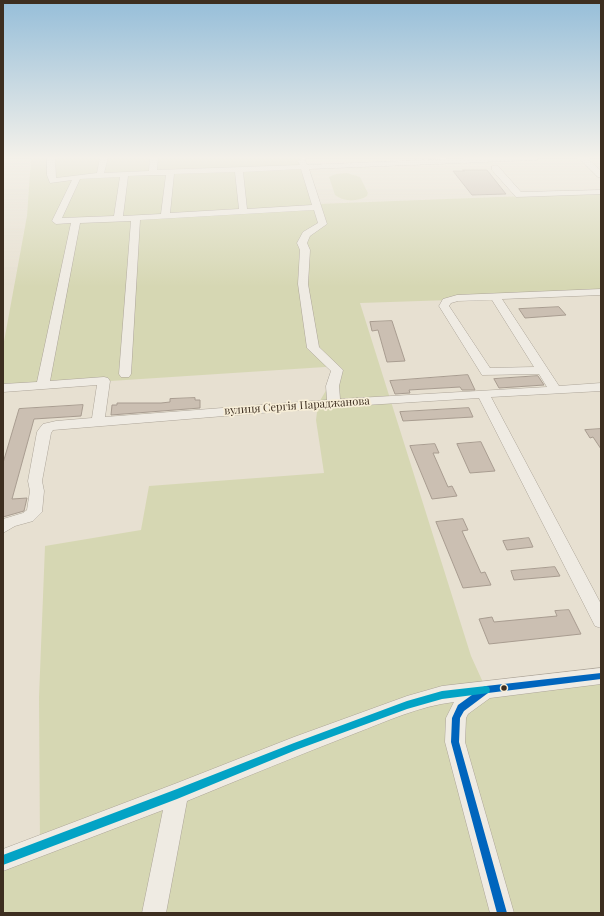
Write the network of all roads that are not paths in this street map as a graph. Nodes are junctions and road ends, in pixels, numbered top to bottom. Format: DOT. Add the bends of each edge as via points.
graph roads {
  1 [pos="65,201"];
  2 [pos="120,201"];
  3 [pos="167,201"];
  4 [pos="242,201"];
  5 [pos="316,201"];
  6 [pos="318,207"];
  7 [pos="243,212"];
  8 [pos="165,217"];
  9 [pos="136,218"];
  10 [pos="118,219"];
  11 [pos="76,220"];
  12 [pos="601,292"];
  13 [pos="495,296"];
  14 [pos="542,370"];
  15 [pos="125,374"];
  16 [pos="43,385"];
  17 [pos="601,387"];
  18 [pos="3,388"];
  19 [pos="556,390"];
  20 [pos="483,394"];
  21 [pos="334,403"];
  22 [pos="98,422"];
  23 [pos="3,527"];
  24 [pos="601,621"];
  25 [pos="601,676"];
  26 [pos="486,690"];
  27 [pos="178,794"];
  28 [pos="3,860"];
  29 [pos="154,913"];
  30 [pos="502,913"];
  1 -- 11 [label="street" via="56,221"];
  2 -- 10 [label="street"];
  3 -- 8 [label="street"];
  4 -- 7 [label="street"];
  5 -- 6 [label="street"];
  6 -- 7 [label="street"];
  6 -- 21 [label="street" via="323,224 306,234 302,244 305,250 303,284 312,348 338,370 331,391"];
  7 -- 8 [label="street"];
  8 -- 9 [label="street"];
  9 -- 10 [label="street"];
  9 -- 15 [label="street"];
  10 -- 11 [label="street"];
  11 -- 16 [label="street"];
  12 -- 13 [label="street"];
  13 -- 14 [label="street"];
  13 -- 14 [label="street" via="457,298 444,306 486,372"];
  14 -- 19 [label="street"];
  16 -- 18 [label="street"];
  16 -- 22 [label="street" via="104,381"];
  17 -- 19 [label="street, вулиця Сергія Параджанова"];
  19 -- 20 [label="street, вулиця Сергія Параджанова"];
  20 -- 21 [label="street, вулиця Сергія Параджанова"];
  20 -- 24 [label="street"];
  21 -- 22 [label="street, вулиця Сергія Параджанова"];
  22 -- 23 [label="street, вулиця Сергія Параджанова" via="48,427 44,432 35,480 37,491 34,512 28,518 10,522"];
  25 -- 26 [label="street"];
  26 -- 27 [label="street" via="442,695 407,705"];
  26 -- 30 [label="street" via="461,708 456,718 455,742"];
  27 -- 28 [label="street"];
  27 -- 29 [label="street"];
}
